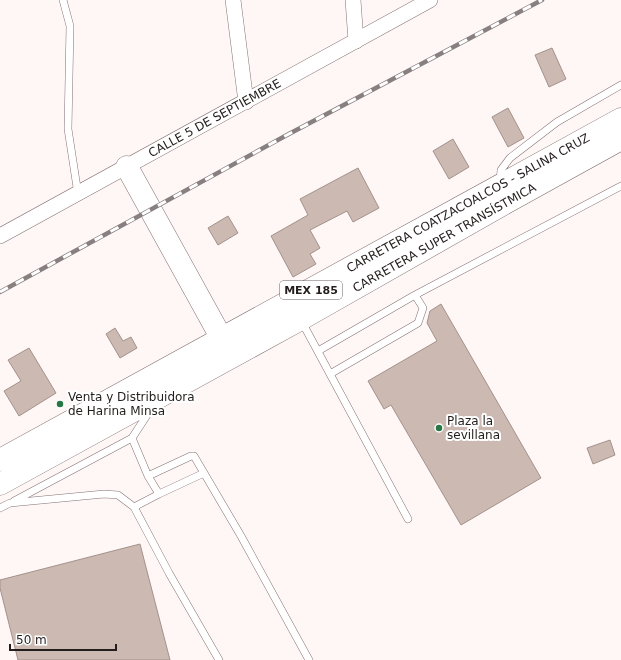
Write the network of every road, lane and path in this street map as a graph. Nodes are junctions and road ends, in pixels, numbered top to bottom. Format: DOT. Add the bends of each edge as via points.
graph roads {
  1 [pos="63,0"];
  2 [pos="234,0"];
  3 [pos="353,0"];
  4 [pos="430,0"];
  5 [pos="356,41"];
  6 [pos="621,85"];
  7 [pos="246,102"];
  8 [pos="621,119"];
  9 [pos="621,139"];
  10 [pos="127,167"];
  11 [pos="621,186"];
  12 [pos="78,194"];
  13 [pos="504,194"];
  14 [pos="0,236"];
  15 [pos="415,295"];
  16 [pos="296,310"];
  17 [pos="222,339"];
  18 [pos="318,351"];
  19 [pos="226,360"];
  20 [pos="330,374"];
  21 [pos="160,396"];
  22 [pos="132,438"];
  23 [pos="0,460"];
  24 [pos="204,473"];
  25 [pos="148,476"];
  26 [pos="5,494"];
  27 [pos="159,494"];
  28 [pos="134,507"];
  29 [pos="0,508"];
  30 [pos="408,519"];
  31 [pos="219,660"];
  32 [pos="309,660"];
  1 -- 12 [label="lane" via="70,26 68,129"];
  2 -- 7 [label="street"];
  3 -- 5 [label="street"];
  4 -- 5 [label="street, CALLE 5 DE SEPTIEMBRE"];
  5 -- 7 [label="street, CALLE 5 DE SEPTIEMBRE"];
  6 -- 13 [label="lane" via="557,122 510,158 501,170"];
  7 -- 10 [label="street, CALLE 5 DE SEPTIEMBRE"];
  8 -- 13 [label="main road, CARRETERA COATZACOALCOS - SALINA CRUZ / MEX 185"];
  9 -- 13 [label="main road, CARRETERA SUPER TRANSÍSTMICA / MEX 185"];
  10 -- 12 [label="street, CALLE 5 DE SEPTIEMBRE"];
  10 -- 17 [label="main road"];
  11 -- 15 [label="lane"];
  12 -- 14 [label="street, CALLE 5 DE SEPTIEMBRE"];
  13 -- 16 [label="main road, CARRETERA SUPER TRANSÍSTMICA / MEX 185"];
  15 -- 18 [label="lane"];
  15 -- 20 [label="lane" via="423,308 418,323"];
  16 -- 17 [label="main road, MEX 185"];
  16 -- 18 [label="lane"];
  16 -- 19 [label="main road, CARRETERA SUPER TRANSÍSTMICA / MEX 185"];
  17 -- 19 [label="main road"];
  17 -- 23 [label="main road, MEX 185"];
  18 -- 20 [label="lane"];
  19 -- 21 [label="main road, CARRETERA SUPER TRANSÍSTMICA / MEX 185"];
  20 -- 30 [label="lane"];
  21 -- 22 [label="lane"];
  21 -- 26 [label="main road, CARRETERA SUPER TRANSÍSTMICA / MEX 185"];
  22 -- 25 [label="lane"];
  22 -- 26 [label="lane"];
  24 -- 25 [label="lane" via="194,456 191,456"];
  24 -- 27 [label="lane"];
  24 -- 32 [label="lane"];
  25 -- 27 [label="lane"];
  26 -- 28 [label="lane" via="118,495"];
  26 -- 29 [label="lane"];
  27 -- 28 [label="lane"];
  28 -- 31 [label="lane"];
}
